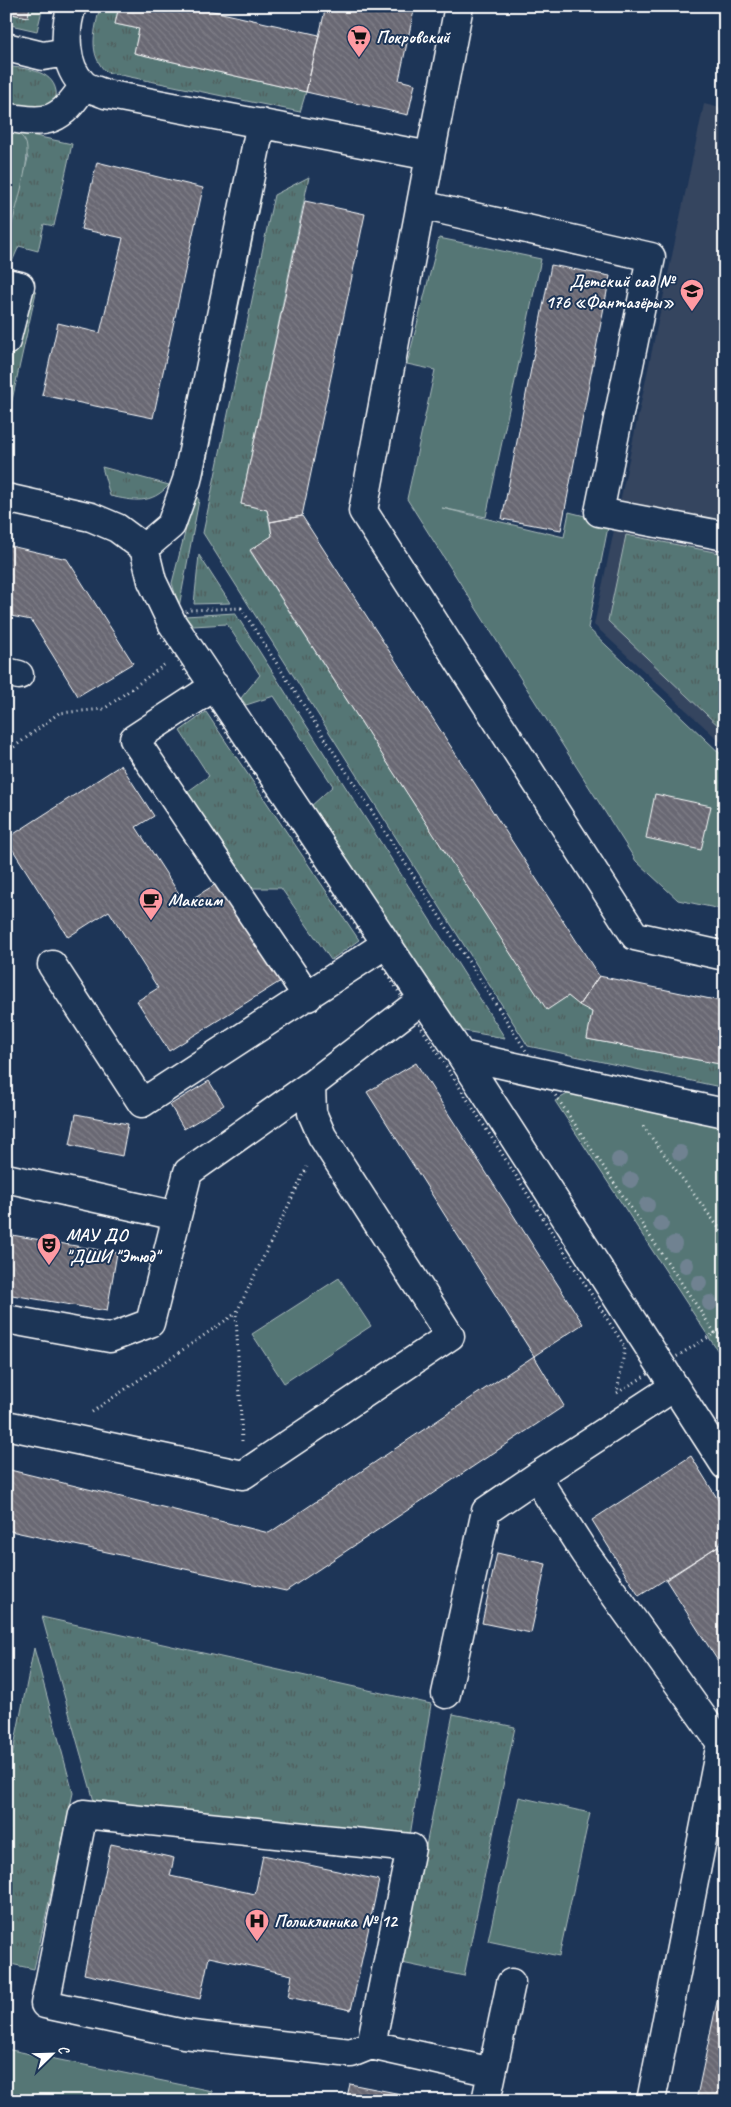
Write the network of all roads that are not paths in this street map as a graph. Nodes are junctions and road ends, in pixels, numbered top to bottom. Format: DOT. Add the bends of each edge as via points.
graph roads {
  1 [pos="72,6"];
  2 [pos="459,6"];
  3 [pos="6,47"];
  4 [pos="67,52"];
  5 [pos="84,85"];
  6 [pos="6,117"];
  7 [pos="261,123"];
  8 [pos="430,156"];
  9 [pos="421,205"];
  10 [pos="6,283"];
  11 [pos="6,341"];
  12 [pos="6,498"];
  13 [pos="725,536"];
  14 [pos="144,548"];
  15 [pos="215,686"];
  16 [pos="386,944"];
  17 [pos="725,956"];
  18 [pos="52,965"];
  19 [pos="308,997"];
  20 [pos="423,999"];
  21 [pos="461,1055"];
  22 [pos="310,1085"];
  23 [pos="725,1113"];
  24 [pos="6,1178"];
  25 [pos="177,1216"];
  26 [pos="6,1319"];
  27 [pos="674,1387"];
  28 [pos="6,1425"];
  29 [pos="725,1465"];
  30 [pos="536,1477"];
  31 [pos="446,1694"];
  32 [pos="511,1982"];
  33 [pos="371,2045"];
  34 [pos="492,2072"];
  35 [pos="486,2101"];
  36 [pos="651,2101"];
  1 -- 4 [label="street"];
  2 -- 8 [label="street"];
  3 -- 4 [label="street" via="43,56"];
  4 -- 5 [label="street" via="72,71"];
  5 -- 6 [label="street" via="74,102 56,116 35,123"];
  5 -- 7 [label="street" via="106,94"];
  7 -- 8 [label="street"];
  7 -- 14 [label="street" via="188,480 171,525"];
  8 -- 9 [label="street"];
  9 -- 13 [label="street" via="651,257 599,512"];
  9 -- 17 [label="street" via="363,511 635,936"];
  10 -- 11 [label="street" via="20,286"];
  12 -- 14 [label="street" via="91,517 117,528"];
  14 -- 15 [label="street" via="152,581 172,623"];
  15 -- 16 [label="street"];
  15 -- 19 [label="street" via="134,739"];
  16 -- 19 [label="street"];
  16 -- 20 [label="street"];
  18 -- 19 [label="street" via="142,1103"];
  20 -- 21 [label="street"];
  20 -- 22 [label="street"];
  21 -- 23 [label="street"];
  21 -- 27 [label="street"];
  22 -- 25 [label="street" via="188,1172"];
  22 -- 28 [label="street" via="312,1113 322,1136 450,1336 243,1474"];
  24 -- 25 [label="street"];
  25 -- 26 [label="street" via="150,1323 110,1338"];
  27 -- 29 [label="street"];
  27 -- 30 [label="street"];
  30 -- 31 [label="street" via="486,1511"];
  30 -- 36 [label="street" via="584,1552 721,1743"];
  32 -- 34 [label="street"];
  33 -- 33 [label="street" via="351,2053 184,2034 45,2004 83,1814 410,1848"];
  33 -- 34 [label="street"];
  34 -- 35 [label="street"];
}
